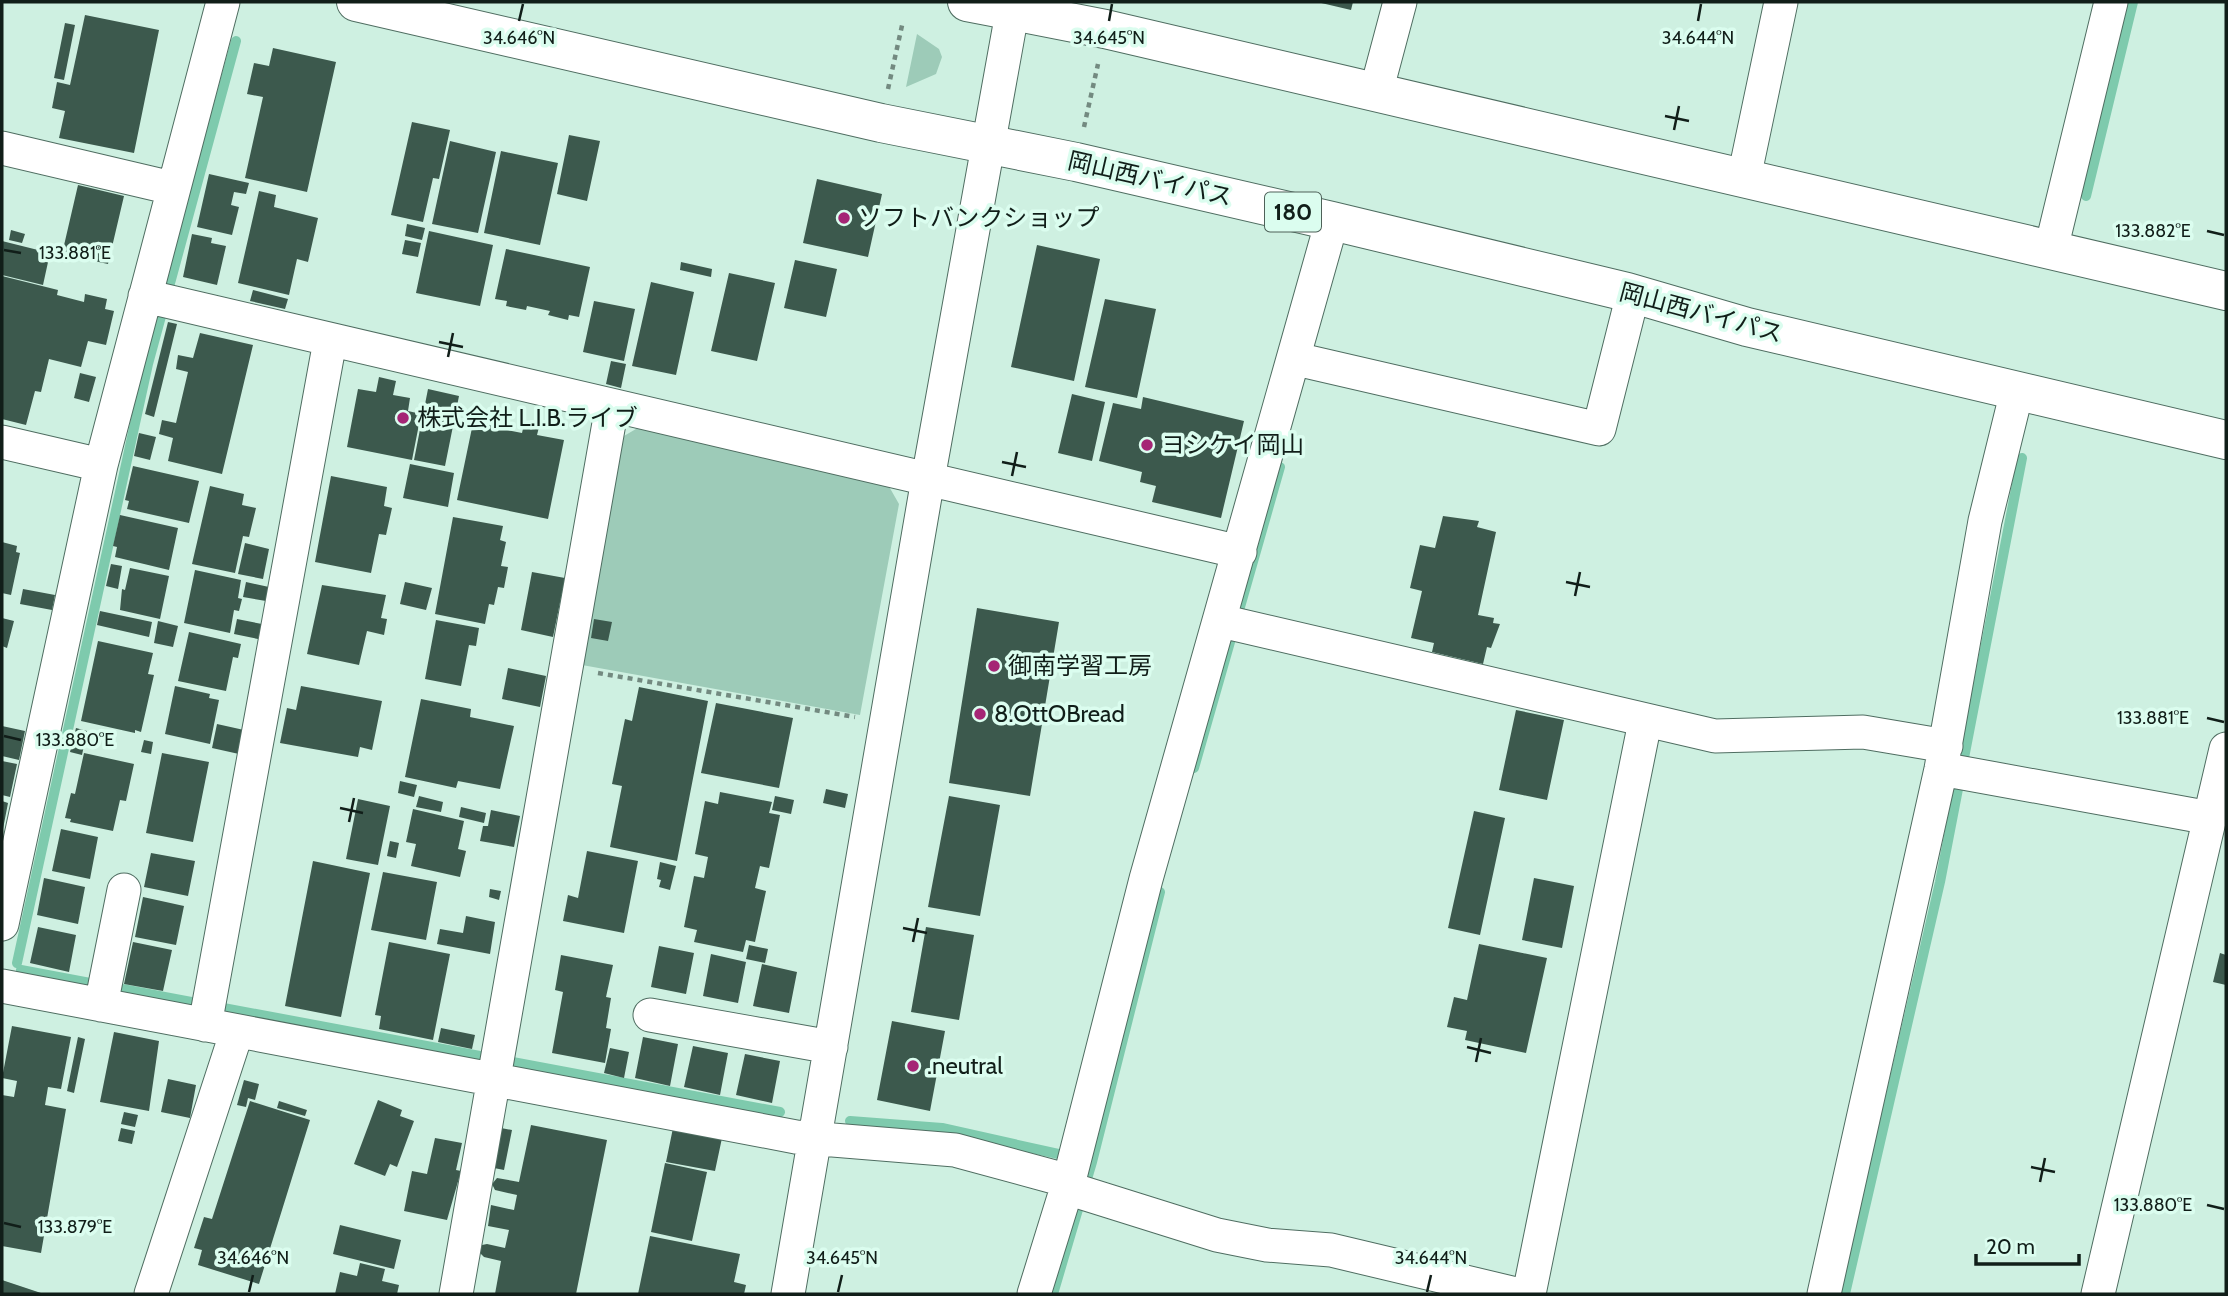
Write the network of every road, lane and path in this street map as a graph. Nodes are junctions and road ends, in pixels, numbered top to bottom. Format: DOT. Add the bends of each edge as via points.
graph roads {
  1 [pos="223,2"];
  2 [pos="356,2"];
  3 [pos="967,2"];
  4 [pos="1400,2"];
  5 [pos="1781,2"];
  6 [pos="2111,2"];
  7 [pos="1014,6"];
  8 [pos="903,22"];
  9 [pos="1099,59"];
  10 [pos="1376,92"];
  11 [pos="887,93"];
  12 [pos="1084,127"];
  13 [pos="989,145"];
  14 [pos="2,148"];
  15 [pos="1744,178"];
  16 [pos="172,188"];
  17 [pos="1332,221"];
  18 [pos="2051,249"];
  19 [pos="2226,291"];
  20 [pos="1633,294"];
  21 [pos="157,299"];
  22 [pos="330,341"];
  23 [pos="1307,361"];
  24 [pos="2017,391"];
  25 [pos="612,406"];
  26 [pos="2226,440"];
  27 [pos="2,442"];
  28 [pos="101,466"];
  29 [pos="928,479"];
  30 [pos="1240,552"];
  31 [pos="1231,623"];
  32 [pos="566,667"];
  33 [pos="856,717"];
  34 [pos="1645,722"];
  35 [pos="2226,749"];
  36 [pos="1953,765"];
  37 [pos="2217,811"];
  38 [pos="124,890"];
  39 [pos="2,924"];
  40 [pos="2,986"];
  41 [pos="103,993"];
  42 [pos="208,1012"];
  43 [pos="650,1015"];
  44 [pos="237,1031"];
  45 [pos="831,1047"];
  46 [pos="497,1066"];
  47 [pos="815,1139"];
  48 [pos="1075,1178"];
  49 [pos="1412,1282"];
  50 [pos="151,1294"];
  51 [pos="456,1294"];
  52 [pos="788,1294"];
  53 [pos="1034,1294"];
  54 [pos="1516,1294"];
  55 [pos="1530,1294"];
  56 [pos="1824,1294"];
  57 [pos="2098,1294"];
  1 -- 16 [label="street"];
  2 -- 13 [label="highway, 岡山西バイパス / 180"];
  3 -- 7 [label="highway"];
  4 -- 10 [label="street"];
  5 -- 15 [label="street"];
  6 -- 18 [label="street"];
  7 -- 10 [label="highway"];
  7 -- 13 [label="street"];
  8 -- 11 [label="path"];
  9 -- 12 [label="path"];
  10 -- 15 [label="highway"];
  13 -- 17 [label="highway, 岡山西バイパス / 180"];
  13 -- 29 [label="street"];
  14 -- 16 [label="street"];
  15 -- 18 [label="highway"];
  16 -- 21 [label="street"];
  17 -- 20 [label="highway, 岡山西バイパス / 180"];
  17 -- 23 [label="street"];
  18 -- 19 [label="highway"];
  20 -- 23 [label="street" via="1598,429"];
  20 -- 24 [label="highway, 岡山西バイパス / 180" via="1747,327"];
  21 -- 22 [label="street"];
  21 -- 28 [label="street"];
  22 -- 25 [label="street"];
  22 -- 42 [label="street"];
  23 -- 30 [label="street"];
  24 -- 26 [label="highway, 岡山西バイパス / 180"];
  24 -- 36 [label="street" via="1986,521"];
  25 -- 29 [label="street"];
  25 -- 32 [label="street"];
  27 -- 28 [label="street"];
  28 -- 39 [label="street"];
  29 -- 30 [label="street"];
  29 -- 45 [label="street"];
  30 -- 31 [label="street"];
  31 -- 34 [label="street"];
  31 -- 48 [label="street" via="1146,879"];
  32 -- 33 [label="path"];
  32 -- 46 [label="street"];
  34 -- 36 [label="street" via="1715,736 1863,733"];
  34 -- 55 [label="street"];
  35 -- 37 [label="street"];
  36 -- 37 [label="street"];
  36 -- 56 [label="street"];
  37 -- 57 [label="street"];
  38 -- 41 [label="street"];
  40 -- 41 [label="street"];
  41 -- 42 [label="street"];
  42 -- 44 [label="street"];
  43 -- 45 [label="street"];
  44 -- 46 [label="street"];
  44 -- 50 [label="street"];
  45 -- 47 [label="street"];
  46 -- 47 [label="street"];
  46 -- 51 [label="street"];
  47 -- 48 [label="street" via="955,1150"];
  47 -- 52 [label="street"];
  48 -- 49 [label="street" via="1217,1235 1331,1250"];
  48 -- 53 [label="street"];
  49 -- 54 [label="street"];
}
